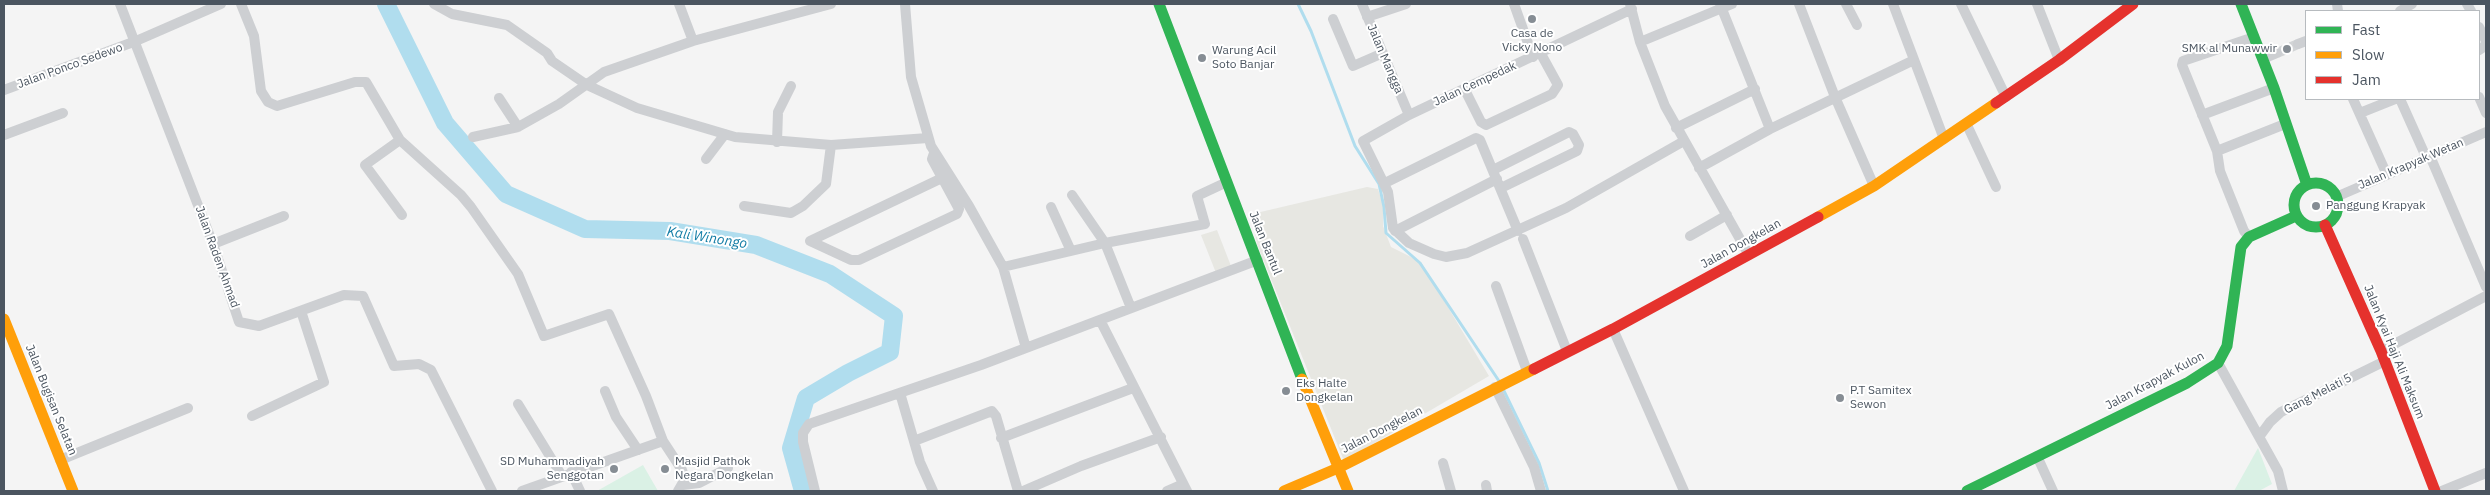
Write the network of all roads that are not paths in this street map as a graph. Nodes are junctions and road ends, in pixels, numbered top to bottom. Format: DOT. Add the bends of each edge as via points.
graph roads {
  1 [pos="120,4"];
  2 [pos="221,4"];
  3 [pos="241,4"];
  4 [pos="434,4"];
  5 [pos="679,4"];
  6 [pos="831,4"];
  7 [pos="905,4"];
  8 [pos="1159,4"];
  9 [pos="1362,4"];
  10 [pos="1406,4"];
  11 [pos="1514,4"];
  12 [pos="1732,4"];
  13 [pos="1799,4"];
  14 [pos="1846,4"];
  15 [pos="1893,4"];
  16 [pos="1961,4"];
  17 [pos="2037,4"];
  18 [pos="2133,4"];
  19 [pos="2241,4"];
  20 [pos="1721,6"];
  21 [pos="1631,7"];
  22 [pos="1367,18"];
  23 [pos="1333,19"];
  24 [pos="1857,25"];
  25 [pos="2480,29"];
  26 [pos="2254,37"];
  27 [pos="136,41"];
  28 [pos="693,42"];
  29 [pos="1640,42"];
  30 [pos="2480,49"];
  31 [pos="1384,53"];
  32 [pos="2277,53"];
  33 [pos="1537,55"];
  34 [pos="2263,59"];
  35 [pos="1914,60"];
  36 [pos="2059,60"];
  37 [pos="590,82"];
  38 [pos="791,86"];
  39 [pos="2274,88"];
  40 [pos="1755,89"];
  41 [pos="4,90"];
  42 [pos="1465,90"];
  43 [pos="2006,97"];
  44 [pos="499,98"];
  45 [pos="1835,98"];
  46 [pos="2480,99"];
  47 [pos="2353,100"];
  48 [pos="2393,100"];
  49 [pos="2400,100"];
  50 [pos="62,113"];
  51 [pos="2486,113"];
  52 [pos="2360,114"];
  53 [pos="1409,115"];
  54 [pos="2202,115"];
  55 [pos="1967,124"];
  56 [pos="2285,124"];
  57 [pos="518,127"];
  58 [pos="1676,128"];
  59 [pos="1770,128"];
  60 [pos="2486,132"];
  61 [pos="725,134"];
  62 [pos="4,136"];
  63 [pos="473,137"];
  64 [pos="928,138"];
  65 [pos="1944,139"];
  66 [pos="400,140"];
  67 [pos="1684,141"];
  68 [pos="777,142"];
  69 [pos="831,145"];
  70 [pos="2217,151"];
  71 [pos="934,153"];
  72 [pos="2428,157"];
  73 [pos="706,159"];
  74 [pos="1699,168"];
  75 [pos="2387,174"];
  76 [pos="942,178"];
  77 [pos="1497,179"];
  78 [pos="1226,182"];
  79 [pos="1385,183"];
  80 [pos="2308,185"];
  81 [pos="1874,186"];
  82 [pos="1996,187"];
  83 [pos="1072,196"];
  84 [pos="2336,197"];
  85 [pos="744,206"];
  86 [pos="1051,207"];
  87 [pos="402,215"];
  88 [pos="1727,215"];
  89 [pos="284,216"];
  90 [pos="2296,216"];
  91 [pos="2324,225"];
  92 [pos="1395,231"];
  93 [pos="1521,235"];
  94 [pos="1690,236"];
  95 [pos="2249,237"];
  96 [pos="1104,243"];
  97 [pos="213,244"];
  98 [pos="1071,251"];
  99 [pos="1750,254"];
  100 [pos="1258,260"];
  101 [pos="1003,267"];
  102 [pos="1496,286"];
  103 [pos="2486,287"];
  104 [pos="2486,296"];
  105 [pos="1131,308"];
  106 [pos="301,311"];
  107 [pos="4,319"];
  108 [pos="1100,320"];
  109 [pos="1613,329"];
  110 [pos="1026,348"];
  111 [pos="1567,351"];
  112 [pos="2383,356"];
  113 [pos="2220,368"];
  114 [pos="1527,371"];
  115 [pos="1133,388"];
  116 [pos="1495,388"];
  117 [pos="606,391"];
  118 [pos="900,393"];
  119 [pos="518,404"];
  120 [pos="188,408"];
  121 [pos="252,416"];
  122 [pos="2259,437"];
  123 [pos="1001,438"];
  124 [pos="1161,438"];
  125 [pos="663,441"];
  126 [pos="914,441"];
  127 [pos="638,450"];
  128 [pos="2037,456"];
  129 [pos="60,460"];
  130 [pos="1443,463"];
  131 [pos="728,468"];
  132 [pos="1338,468"];
  133 [pos="2486,473"];
  134 [pos="566,474"];
  135 [pos="681,488"];
  136 [pos="1185,488"];
  137 [pos="73,491"];
  138 [pos="492,491"];
  139 [pos="522,491"];
  140 [pos="580,491"];
  141 [pos="815,491"];
  142 [pos="933,491"];
  143 [pos="1018,491"];
  144 [pos="1023,491"];
  145 [pos="1167,491"];
  146 [pos="1284,491"];
  147 [pos="1348,491"];
  148 [pos="1451,491"];
  149 [pos="1541,491"];
  150 [pos="1684,491"];
  151 [pos="1966,491"];
  152 [pos="2052,491"];
  153 [pos="2283,491"];
  154 [pos="2435,491"];
  155 [pos="2442,491"];
  1 -- 27 [label="street, Jalan Raden Ahmad"];
  2 -- 27 [label="street, Jalan Ponco Sedewo"];
  3 -- 66 [label="street" via="256,45 261,91 268,102 277,106 364,81"];
  4 -- 37 [label="street" via="452,14 507,25 547,53 552,61"];
  5 -- 28 [label="street"];
  6 -- 28 [label="street"];
  7 -- 64 [label="street" via="912,77"];
  8 -- 78 [label="street, Jalan Bantul"];
  9 -- 22 [label="street, Jalan Mangga"];
  10 -- 22 [label="street"];
  11 -- 33 [label="street"];
  12 -- 20 [label="street"];
  13 -- 45 [label="street"];
  14 -- 24 [label="street"];
  15 -- 35 [label="street"];
  16 -- 43 [label="street"];
  17 -- 36 [label="street"];
  18 -- 36 [label="street, Jalan Dongkelan"];
  19 -- 26 [label="street"];
  20 -- 29 [label="street"];
  20 -- 40 [label="street"];
  21 -- 29 [label="street"];
  21 -- 33 [label="street, Jalan Cempedak"];
  22 -- 31 [label="street, Jalan Mangga"];
  23 -- 31 [label="street" via="1353,66"];
  25 -- 30 [label="street" via="2486,41"];
  26 -- 34 [label="street"];
  26 -- 54 [label="street" via="2183,61"];
  27 -- 41 [label="street, Jalan Ponco Sedewo"];
  27 -- 97 [label="street, Jalan Raden Ahmad"];
  28 -- 37 [label="street" via="604,72"];
  29 -- 58 [label="street"];
  31 -- 53 [label="street, Jalan Mangga"];
  32 -- 34 [label="street"];
  33 -- 42 [label="street, Jalan Cempedak"];
  33 -- 42 [label="street" via="1558,85 1552,94 1486,125 1481,122"];
  34 -- 39 [label="street"];
  35 -- 45 [label="street"];
  35 -- 65 [label="street"];
  36 -- 43 [label="street, Jalan Dongkelan"];
  37 -- 57 [label="street"];
  37 -- 61 [label="street" via="643,110"];
  38 -- 68 [label="street" via="778,112"];
  39 -- 54 [label="street"];
  39 -- 56 [label="street"];
  40 -- 58 [label="street"];
  40 -- 59 [label="street"];
  42 -- 53 [label="street, Jalan Cempedak"];
  43 -- 55 [label="street, Jalan Dongkelan"];
  44 -- 57 [label="street"];
  45 -- 59 [label="street"];
  45 -- 81 [label="street"];
  46 -- 51 [label="street"];
  47 -- 52 [label="street"];
  48 -- 52 [label="street"];
  49 -- 72 [label="street"];
  50 -- 62 [label="street"];
  52 -- 75 [label="street"];
  53 -- 79 [label="street, Jalan Cempedak" via="1362,142"];
  54 -- 70 [label="street"];
  55 -- 65 [label="street, Jalan Dongkelan"];
  55 -- 82 [label="street"];
  56 -- 70 [label="street"];
  56 -- 80 [label="street"];
  57 -- 63 [label="street"];
  58 -- 67 [label="street"];
  59 -- 74 [label="street"];
  60 -- 72 [label="street, Jalan Krapyak Wetan"];
  61 -- 68 [label="street"];
  61 -- 73 [label="street"];
  64 -- 69 [label="street"];
  64 -- 71 [label="street"];
  65 -- 81 [label="street, Jalan Dongkelan"];
  66 -- 87 [label="street" via="365,165"];
  66 -- 125 [label="street" via="466,200 518,274 544,336 609,314"];
  67 -- 74 [label="street"];
  67 -- 93 [label="street"];
  68 -- 69 [label="street"];
  69 -- 85 [label="street" via="826,184 803,206 790,213"];
  70 -- 95 [label="street" via="2220,171"];
  71 -- 76 [label="street" via="932,159"];
  71 -- 101 [label="street"];
  72 -- 75 [label="street, Jalan Krapyak Wetan"];
  72 -- 103 [label="street"];
  74 -- 88 [label="street"];
  75 -- 84 [label="street, Jalan Krapyak Wetan"];
  76 -- 76 [label="street" via="812,238 810,241 856,261 936,225 960,211"];
  77 -- 77 [label="street" via="1568,132 1574,134 1579,145 1577,151"];
  77 -- 79 [label="street" via="1480,140 1473,138"];
  77 -- 92 [label="street"];
  77 -- 93 [label="street"];
  78 -- 96 [label="street" via="1196,196 1205,224"];
  78 -- 100 [label="street, Jalan Bantul"];
  79 -- 92 [label="street"];
  80 -- 84 [label="street" via="2324,184"];
  80 -- 90 [label="street" via="2296,195"];
  81 -- 99 [label="street, Jalan Dongkelan"];
  83 -- 96 [label="street"];
  84 -- 91 [label="street" via="2335,216"];
  86 -- 98 [label="street"];
  88 -- 94 [label="street"];
  88 -- 99 [label="street"];
  89 -- 97 [label="street"];
  90 -- 91 [label="street" via="2311,227"];
  90 -- 95 [label="street"];
  91 -- 112 [label="street, Jalan Kyai Haji Ali Maksum"];
  92 -- 93 [label="street" via="1413,245 1446,257"];
  93 -- 111 [label="street"];
  95 -- 113 [label="street, Jalan Krapyak Kulon" via="2241,247 2227,346"];
  96 -- 98 [label="street"];
  96 -- 105 [label="street"];
  97 -- 106 [label="street, Jalan Raden Ahmad" via="239,322 259,326"];
  98 -- 101 [label="street"];
  99 -- 109 [label="street, Jalan Dongkelan"];
  100 -- 105 [label="street"];
  100 -- 132 [label="street, Jalan Bantul"];
  101 -- 110 [label="street"];
  102 -- 114 [label="street"];
  104 -- 112 [label="street, Gang Melati 5"];
  105 -- 108 [label="street"];
  106 -- 121 [label="street" via="324,382"];
  106 -- 138 [label="street, Jalan Raden Ahmad" via="344,295 365,297 394,366 419,364 431,370"];
  107 -- 129 [label="street, Jalan Bugisan Selatan"];
  108 -- 110 [label="street"];
  108 -- 115 [label="street"];
  109 -- 111 [label="street, Jalan Dongkelan"];
  109 -- 150 [label="street"];
  110 -- 118 [label="street"];
  111 -- 114 [label="street, Jalan Dongkelan"];
  112 -- 122 [label="street, Gang Melati 5" via="2281,412"];
  112 -- 154 [label="street, Jalan Kyai Haji Ali Maksum"];
  113 -- 122 [label="street"];
  113 -- 128 [label="street, Jalan Krapyak Kulon"];
  114 -- 116 [label="street, Jalan Dongkelan"];
  115 -- 123 [label="street"];
  115 -- 124 [label="street"];
  116 -- 132 [label="street, Jalan Dongkelan"];
  116 -- 149 [label="street" via="1534,467"];
  117 -- 127 [label="street" via="616,417"];
  118 -- 126 [label="street"];
  118 -- 141 [label="street" via="806,427 803,442"];
  119 -- 134 [label="street"];
  120 -- 129 [label="street"];
  122 -- 153 [label="street" via="2278,471"];
  123 -- 126 [label="street" via="996,414 991,411"];
  123 -- 143 [label="street"];
  124 -- 136 [label="street"];
  124 -- 144 [label="street" via="1081,466"];
  125 -- 127 [label="street"];
  125 -- 135 [label="street" via="682,470 685,478"];
  126 -- 142 [label="street"];
  127 -- 134 [label="street"];
  128 -- 151 [label="street, Jalan Krapyak Kulon"];
  128 -- 152 [label="street"];
  129 -- 137 [label="street, Jalan Bugisan Selatan"];
  130 -- 148 [label="street"];
  131 -- 135 [label="street"];
  132 -- 146 [label="street, Jalan Dongkelan"];
  132 -- 147 [label="street, Jalan Bantul"];
  133 -- 155 [label="street"];
  134 -- 139 [label="street"];
  134 -- 140 [label="street"];
  136 -- 145 [label="street"];
}
